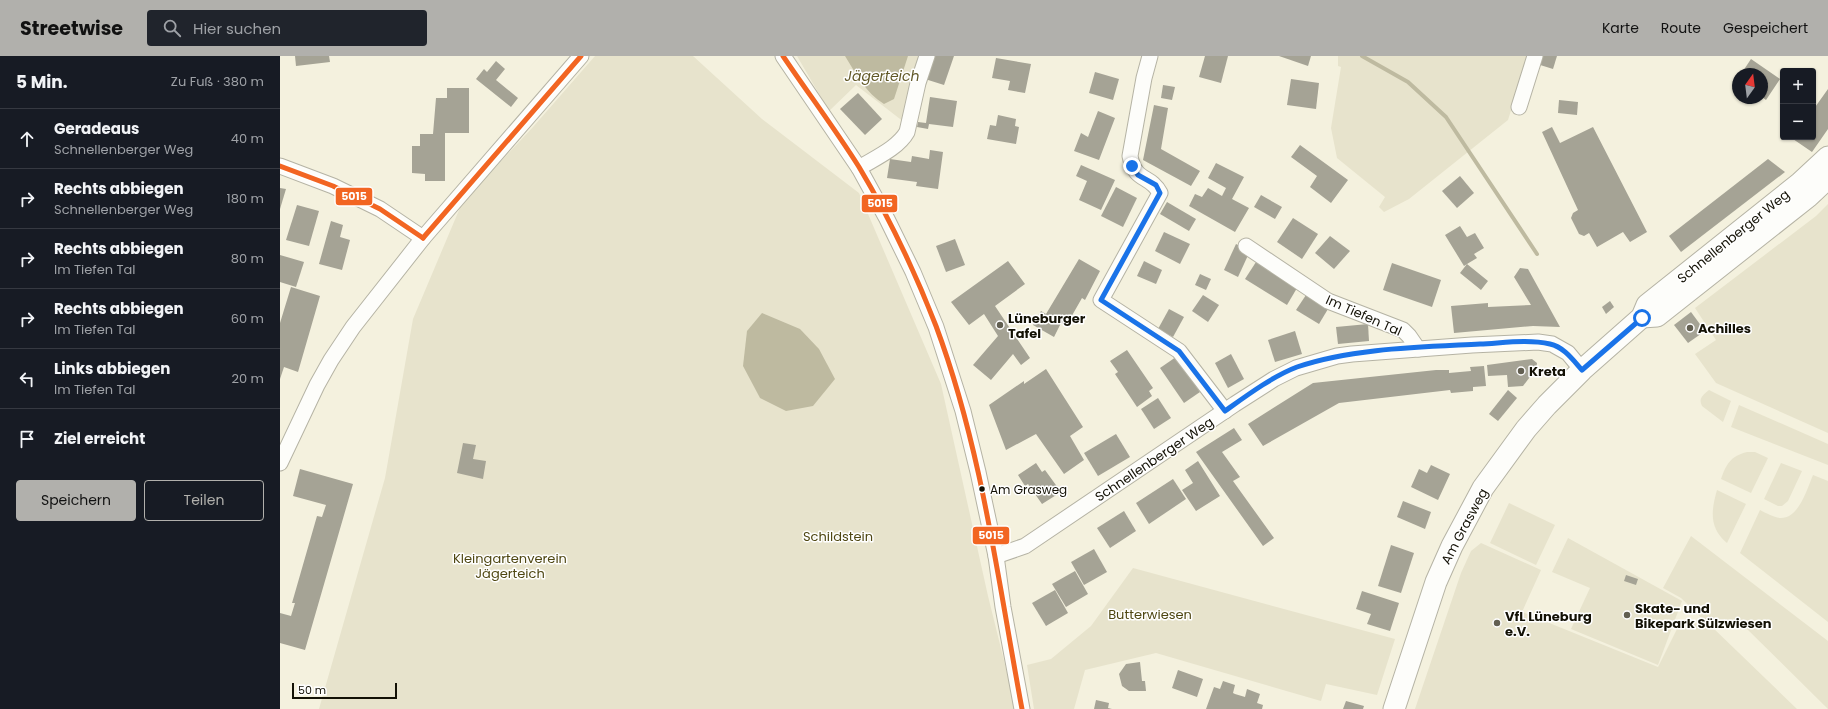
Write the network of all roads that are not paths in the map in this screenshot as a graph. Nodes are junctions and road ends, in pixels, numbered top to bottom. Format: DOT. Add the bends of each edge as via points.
graph roads {
  1 [pos="581,56"];
  2 [pos="783,56"];
  3 [pos="927,56"];
  4 [pos="1150,56"];
  5 [pos="1535,56"];
  6 [pos="1519,107"];
  7 [pos="1828,157"];
  8 [pos="280,166"];
  9 [pos="859,168"];
  10 [pos="1828,178"];
  11 [pos="423,238"];
  12 [pos="1246,246"];
  13 [pos="1642,318"];
  14 [pos="1418,349"];
  15 [pos="1582,370"];
  16 [pos="1225,411"];
  17 [pos="280,463"];
  18 [pos="996,556"];
  19 [pos="1022,709"];
  20 [pos="1394,709"];
  1 -- 11 [label="street"];
  2 -- 9 [label="street"];
  3 -- 9 [label="street" via="904,137 886,152"];
  4 -- 16 [label="street" via="1130,156 1132,166 1138,175 1156,185 1160,193 1101,300 1179,351"];
  5 -- 6 [label="street"];
  7 -- 13 [label="main road, Schnellenberger Weg" via="1800,183 1647,305"];
  8 -- 11 [label="street" via="333,186 380,209"];
  9 -- 18 [label="street" via="888,219 936,327 963,411"];
  10 -- 13 [label="main road, Schnellenberger Weg" via="1809,196 1657,316"];
  11 -- 17 [label="street" via="353,327 331,360"];
  12 -- 14 [label="street, Im Tiefen Tal" via="1328,301 1403,330"];
  13 -- 15 [label="main road, Schnellenberger Weg"];
  14 -- 15 [label="street, Schnellenberger Weg" via="1538,342 1552,344 1568,353"];
  14 -- 16 [label="street, Schnellenberger Weg" via="1341,356 1296,368"];
  15 -- 20 [label="main road, Am Grasweg" via="1526,429 1483,488 1465,520 1432,592"];
  16 -- 18 [label="street, Schnellenberger Weg" via="1025,546"];
  18 -- 19 [label="street"];
}
